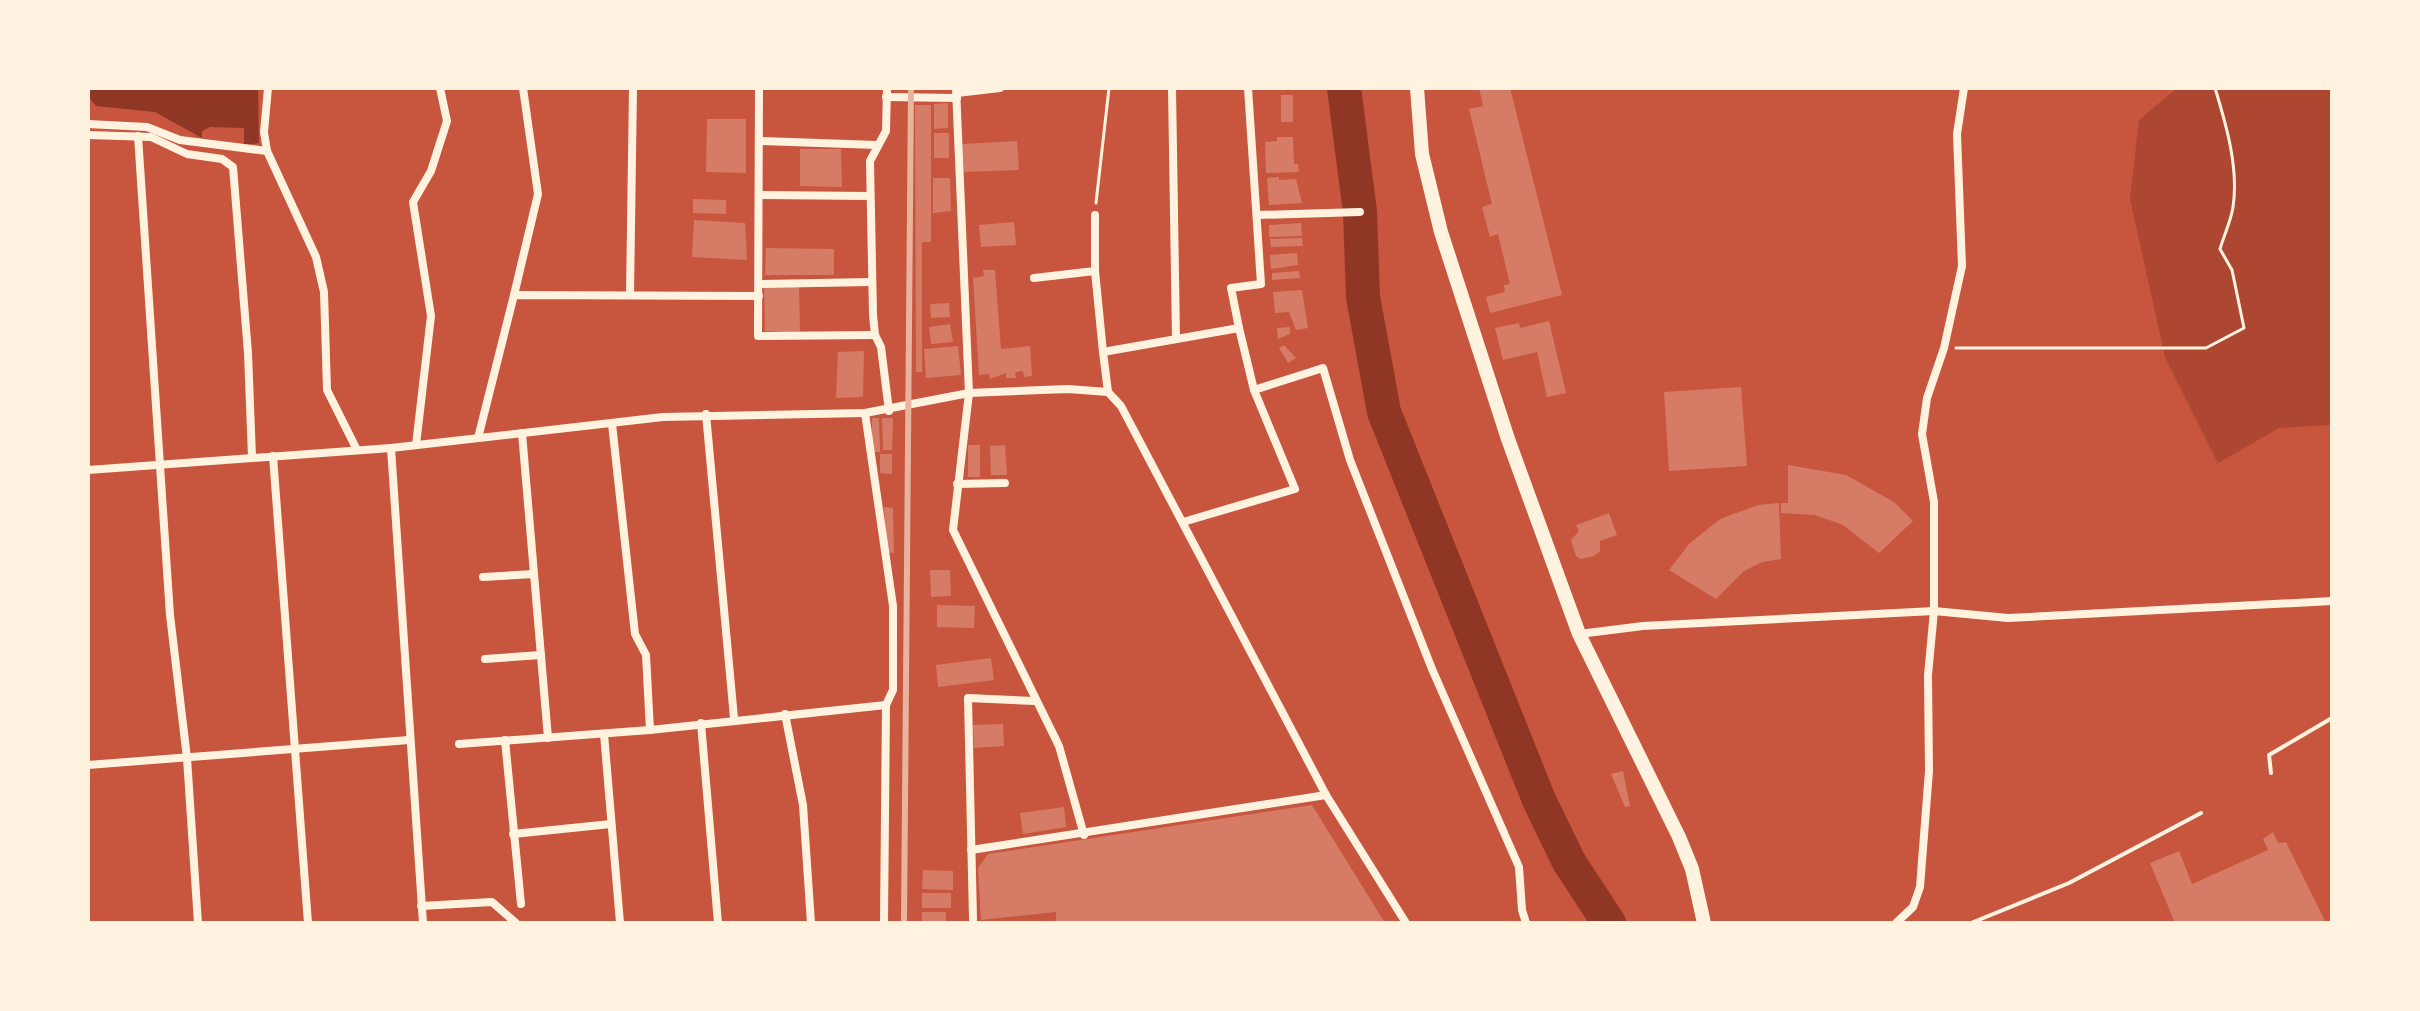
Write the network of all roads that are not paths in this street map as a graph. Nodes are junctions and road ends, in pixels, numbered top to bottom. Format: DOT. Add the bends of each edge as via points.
graph roads {
  1 [pos="268,88"];
  2 [pos="440,88"];
  3 [pos="523,88"];
  4 [pos="633,88"];
  5 [pos="759,88"];
  6 [pos="1000,88"];
  7 [pos="1172,88"];
  8 [pos="1246,88"];
  9 [pos="1417,88"];
  10 [pos="1964,88"];
  11 [pos="886,92"];
  12 [pos="957,93"];
  13 [pos="88,124"];
  14 [pos="88,135"];
  15 [pos="138,136"];
  16 [pos="759,141"];
  17 [pos="877,145"];
  18 [pos="267,151"];
  19 [pos="759,195"];
  20 [pos="870,196"];
  21 [pos="1360,212"];
  22 [pos="1095,215"];
  23 [pos="1258,215"];
  24 [pos="1095,271"];
  25 [pos="1034,278"];
  26 [pos="872,282"];
  27 [pos="759,284"];
  28 [pos="514,295"];
  29 [pos="630,295"];
  30 [pos="759,296"];
  31 [pos="1239,328"];
  32 [pos="875,335"];
  33 [pos="1176,338"];
  34 [pos="1103,352"];
  35 [pos="1254,390"];
  36 [pos="1108,392"];
  37 [pos="969,393"];
  38 [pos="889,411"];
  39 [pos="865,413"];
  40 [pos="706,414"];
  41 [pos="612,424"];
  42 [pos="522,433"];
  43 [pos="478,438"];
  44 [pos="416,445"];
  45 [pos="391,448"];
  46 [pos="357,450"];
  47 [pos="273,456"];
  48 [pos="252,457"];
  49 [pos="161,463"];
  50 [pos="88,470"];
  51 [pos="1005,483"];
  52 [pos="957,484"];
  53 [pos="1183,522"];
  54 [pos="534,574"];
  55 [pos="483,577"];
  56 [pos="2332,601"];
  57 [pos="1934,611"];
  58 [pos="1579,634"];
  59 [pos="541,655"];
  60 [pos="485,659"];
  61 [pos="1035,701"];
  62 [pos="886,705"];
  63 [pos="785,714"];
  64 [pos="734,718"];
  65 [pos="2332,718"];
  66 [pos="701,723"];
  67 [pos="650,730"];
  68 [pos="604,734"];
  69 [pos="548,738"];
  70 [pos="409,740"];
  71 [pos="505,740"];
  72 [pos="459,744"];
  73 [pos="296,748"];
  74 [pos="187,758"];
  75 [pos="88,765"];
  76 [pos="2271,773"];
  77 [pos="1326,795"];
  78 [pos="2201,813"];
  79 [pos="611,824"];
  80 [pos="513,834"];
  81 [pos="1084,835"];
  82 [pos="971,850"];
  83 [pos="521,904"];
  84 [pos="421,906"];
  85 [pos="973,919"];
  86 [pos="198,923"];
  87 [pos="308,923"];
  88 [pos="423,923"];
  89 [pos="516,923"];
  90 [pos="620,923"];
  91 [pos="718,923"];
  92 [pos="811,923"];
  93 [pos="884,923"];
  94 [pos="1406,923"];
  95 [pos="1526,923"];
  96 [pos="1704,923"];
  97 [pos="1896,923"];
  98 [pos="1971,923"];
  1 -- 18 [label="street"];
  2 -- 44 [label="street" via="447,121 431,171 413,202 431,316"];
  3 -- 28 [label="street" via="538,194"];
  4 -- 29 [label="street"];
  5 -- 16 [label="street"];
  6 -- 12 [label="street"];
  7 -- 33 [label="street"];
  8 -- 23 [label="street"];
  9 -- 58 [label="highway" via="1422,154 1441,232"];
  10 -- 57 [label="street" via="1957,134 1962,266 1922,434 1934,502"];
  11 -- 12 [label="street"];
  11 -- 17 [label="street" via="886,131"];
  12 -- 37 [label="street"];
  13 -- 18 [label="street" via="147,127 180,140"];
  14 -- 15 [label="street"];
  15 -- 48 [label="street" via="187,154 222,159 233,167"];
  15 -- 49 [label="street"];
  16 -- 17 [label="street"];
  16 -- 19 [label="street"];
  17 -- 20 [label="street" via="870,161"];
  18 -- 46 [label="street" via="316,257 324,292 327,390"];
  19 -- 20 [label="street"];
  19 -- 27 [label="street"];
  20 -- 26 [label="street"];
  21 -- 23 [label="street"];
  22 -- 24 [label="street"];
  23 -- 31 [label="street" via="1261,284 1231,288"];
  24 -- 25 [label="street"];
  24 -- 34 [label="street"];
  26 -- 27 [label="street"];
  26 -- 32 [label="street"];
  27 -- 30 [label="street"];
  28 -- 29 [label="street"];
  28 -- 43 [label="street"];
  29 -- 30 [label="street"];
  30 -- 32 [label="street" via="758,336"];
  31 -- 33 [label="street"];
  31 -- 35 [label="street"];
  32 -- 38 [label="street"];
  33 -- 34 [label="street"];
  34 -- 36 [label="street"];
  35 -- 53 [label="street" via="1295,489"];
  35 -- 95 [label="street" via="1323,368 1350,460 1432,669 1519,867"];
  36 -- 37 [label="street"];
  36 -- 53 [label="street" via="1121,406"];
  37 -- 38 [label="street"];
  37 -- 52 [label="street"];
  38 -- 39 [label="street"];
  39 -- 40 [label="street"];
  39 -- 62 [label="street" via="893,606 893,690"];
  40 -- 41 [label="street"];
  40 -- 64 [label="street"];
  41 -- 42 [label="street"];
  41 -- 67 [label="street" via="635,634 646,655"];
  42 -- 43 [label="street"];
  42 -- 54 [label="street"];
  43 -- 44 [label="street"];
  44 -- 45 [label="street"];
  45 -- 46 [label="street"];
  45 -- 70 [label="street"];
  46 -- 47 [label="street"];
  47 -- 48 [label="street"];
  47 -- 73 [label="street"];
  48 -- 49 [label="street"];
  49 -- 50 [label="street"];
  49 -- 74 [label="street" via="170,615"];
  51 -- 52 [label="street"];
  52 -- 61 [label="street" via="953,530"];
  53 -- 77 [label="street"];
  54 -- 55 [label="street"];
  54 -- 59 [label="street"];
  56 -- 57 [label="street" via="2008,618"];
  57 -- 58 [label="street"];
  57 -- 97 [label="street" via="1920,887 1913,907"];
  58 -- 96 [label="highway" via="1679,837"];
  59 -- 60 [label="street"];
  59 -- 69 [label="street"];
  61 -- 81 [label="street" via="1059,746"];
  61 -- 82 [label="street" via="968,698"];
  62 -- 63 [label="street"];
  62 -- 93 [label="street"];
  63 -- 64 [label="street"];
  63 -- 92 [label="street" via="803,805"];
  64 -- 66 [label="street"];
  65 -- 76 [label="lane" via="2269,755"];
  66 -- 67 [label="street"];
  66 -- 91 [label="street"];
  67 -- 68 [label="street"];
  68 -- 69 [label="street"];
  68 -- 79 [label="street"];
  69 -- 71 [label="street"];
  70 -- 73 [label="street"];
  70 -- 84 [label="street"];
  71 -- 72 [label="street"];
  71 -- 80 [label="street"];
  73 -- 74 [label="street"];
  73 -- 87 [label="street"];
  74 -- 75 [label="street"];
  74 -- 86 [label="street"];
  77 -- 81 [label="street"];
  77 -- 94 [label="street"];
  78 -- 98 [label="lane" via="2069,883"];
  79 -- 80 [label="street"];
  79 -- 90 [label="street"];
  80 -- 83 [label="street"];
  81 -- 82 [label="street"];
  82 -- 85 [label="street"];
  84 -- 88 [label="street"];
  84 -- 89 [label="street" via="492,902"];
}
